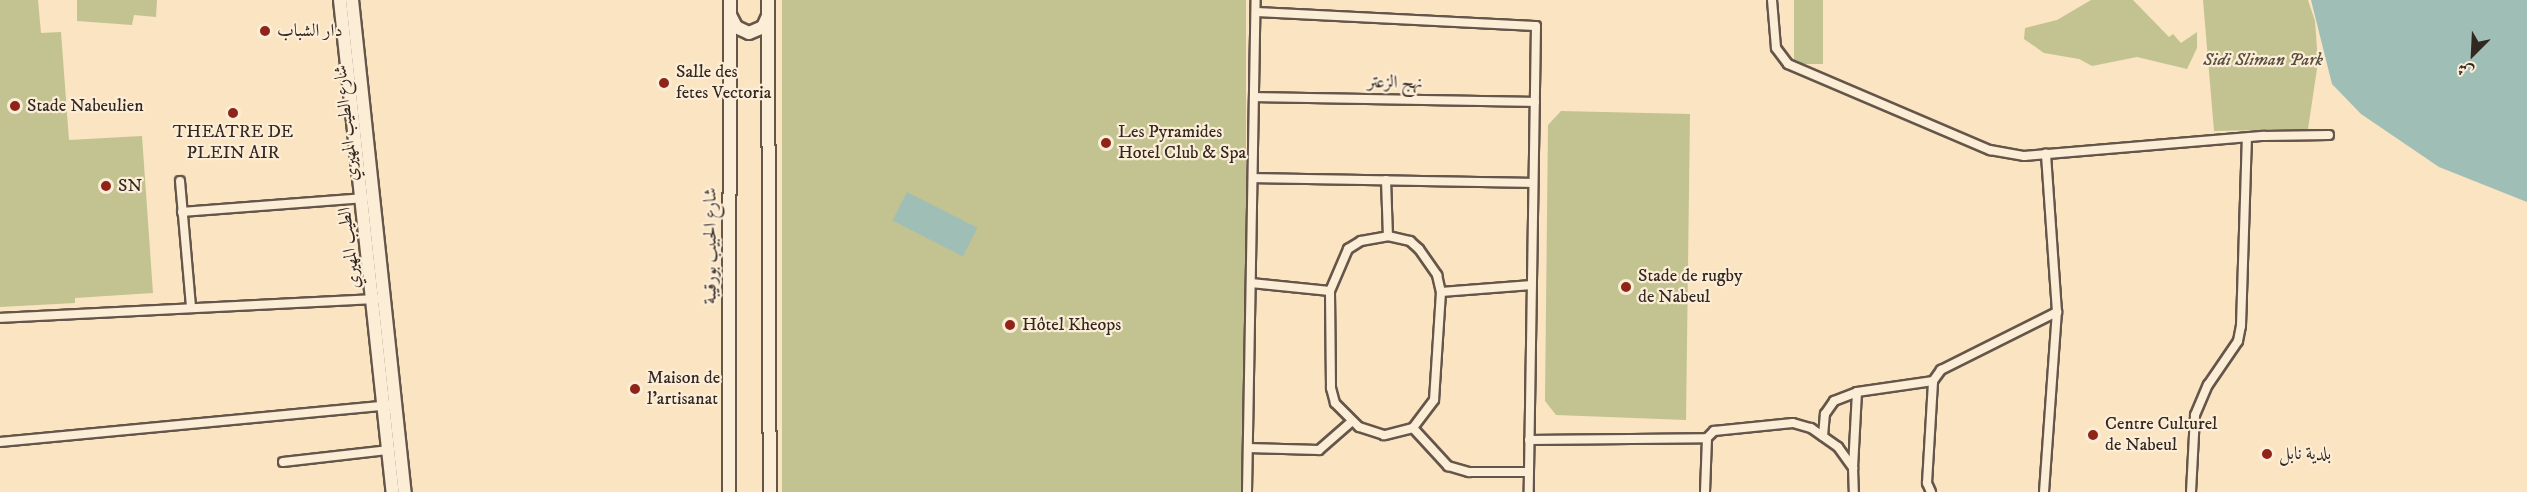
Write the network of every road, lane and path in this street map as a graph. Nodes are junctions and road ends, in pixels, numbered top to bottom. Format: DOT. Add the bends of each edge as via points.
graph roads {
  1 [pos="340,0"];
  2 [pos="352,0"];
  3 [pos="730,0"];
  4 [pos="735,0"];
  5 [pos="762,0"];
  6 [pos="768,0"];
  7 [pos="1256,0"];
  8 [pos="1772,0"];
  9 [pos="1256,12"];
  10 [pos="768,13"];
  11 [pos="730,14"];
  12 [pos="1255,97"];
  13 [pos="357,102"];
  14 [pos="1535,102"];
  15 [pos="2329,135"];
  16 [pos="2247,138"];
  17 [pos="2046,153"];
  18 [pos="1253,178"];
  19 [pos="1386,180"];
  20 [pos="180,181"];
  21 [pos="1533,183"];
  22 [pos="368,198"];
  23 [pos="182,212"];
  24 [pos="1388,236"];
  25 [pos="1251,283"];
  26 [pos="1532,285"];
  27 [pos="1330,291"];
  28 [pos="1441,292"];
  29 [pos="380,298"];
  30 [pos="191,308"];
  31 [pos="2057,312"];
  32 [pos="0,318"];
  33 [pos="1933,381"];
  34 [pos="1857,392"];
  35 [pos="391,404"];
  36 [pos="1352,422"];
  37 [pos="1413,428"];
  38 [pos="1823,436"];
  39 [pos="1707,438"];
  40 [pos="1529,441"];
  41 [pos="0,442"];
  42 [pos="1248,448"];
  43 [pos="389,450"];
  44 [pos="283,462"];
  45 [pos="1853,468"];
  46 [pos="1529,472"];
  47 [pos="393,492"];
  48 [pos="405,492"];
  49 [pos="729,492"];
  50 [pos="770,492"];
  51 [pos="1247,492"];
  52 [pos="1529,492"];
  53 [pos="1705,492"];
  54 [pos="1854,492"];
  55 [pos="1931,492"];
  56 [pos="2044,492"];
  57 [pos="2191,492"];
  1 -- 13 [label="street"];
  2 -- 13 [label="street, شارع الطيب المهيري"];
  3 -- 11 [label="street, شارع الحبيب بورقيبة"];
  4 -- 11 [label="street"];
  5 -- 10 [label="street"];
  6 -- 10 [label="street"];
  7 -- 9 [label="street"];
  8 -- 17 [label="street" via="1773,39 1788,64 1967,143 2008,154"];
  9 -- 12 [label="street"];
  9 -- 14 [label="street" via="1534,24 1538,30"];
  10 -- 11 [label="street" via="763,27 749,33 735,27"];
  10 -- 50 [label="street"];
  11 -- 49 [label="street, شارع الحبيب بورقيبة"];
  12 -- 14 [label="street, نهج الزعتر"];
  12 -- 18 [label="street"];
  13 -- 22 [label="street, شارع الطيب المهيري"];
  14 -- 21 [label="street"];
  15 -- 16 [label="street"];
  16 -- 17 [label="street"];
  16 -- 57 [label="street" via="2241,326 2238,341 2208,385 2195,415"];
  17 -- 31 [label="street"];
  18 -- 19 [label="street"];
  18 -- 25 [label="street"];
  19 -- 21 [label="street"];
  19 -- 24 [label="street"];
  20 -- 23 [label="street"];
  21 -- 26 [label="street"];
  22 -- 23 [label="street"];
  22 -- 29 [label="street, شارع الطيب المهيري"];
  23 -- 30 [label="street"];
  24 -- 27 [label="street" via="1361,241 1348,249"];
  24 -- 28 [label="street" via="1410,241 1419,249 1433,268"];
  25 -- 27 [label="street"];
  25 -- 42 [label="street"];
  26 -- 28 [label="street"];
  26 -- 40 [label="street"];
  27 -- 36 [label="street" via="1331,388 1335,403"];
  28 -- 37 [label="street" via="1434,400"];
  29 -- 30 [label="street"];
  29 -- 35 [label="street, شارع الطيب المهيري"];
  30 -- 32 [label="street"];
  31 -- 33 [label="street" via="1941,370"];
  31 -- 56 [label="street"];
  33 -- 34 [label="street"];
  33 -- 55 [label="street" via="1927,483"];
  34 -- 38 [label="street" via="1834,401 1825,414"];
  34 -- 45 [label="street"];
  35 -- 41 [label="street"];
  35 -- 43 [label="street"];
  35 -- 48 [label="street, شارع الطيب المهيري"];
  36 -- 37 [label="street" via="1370,433 1384,435"];
  36 -- 42 [label="street" via="1326,447 1309,453"];
  37 -- 46 [label="street" via="1448,466 1469,472"];
  38 -- 39 [label="street" via="1793,423 1714,430"];
  38 -- 45 [label="street" via="1838,447"];
  39 -- 40 [label="street"];
  39 -- 53 [label="street"];
  40 -- 46 [label="street"];
  42 -- 51 [label="street"];
  43 -- 44 [label="street"];
  43 -- 47 [label="street"];
  45 -- 54 [label="street"];
  46 -- 52 [label="street"];
}
